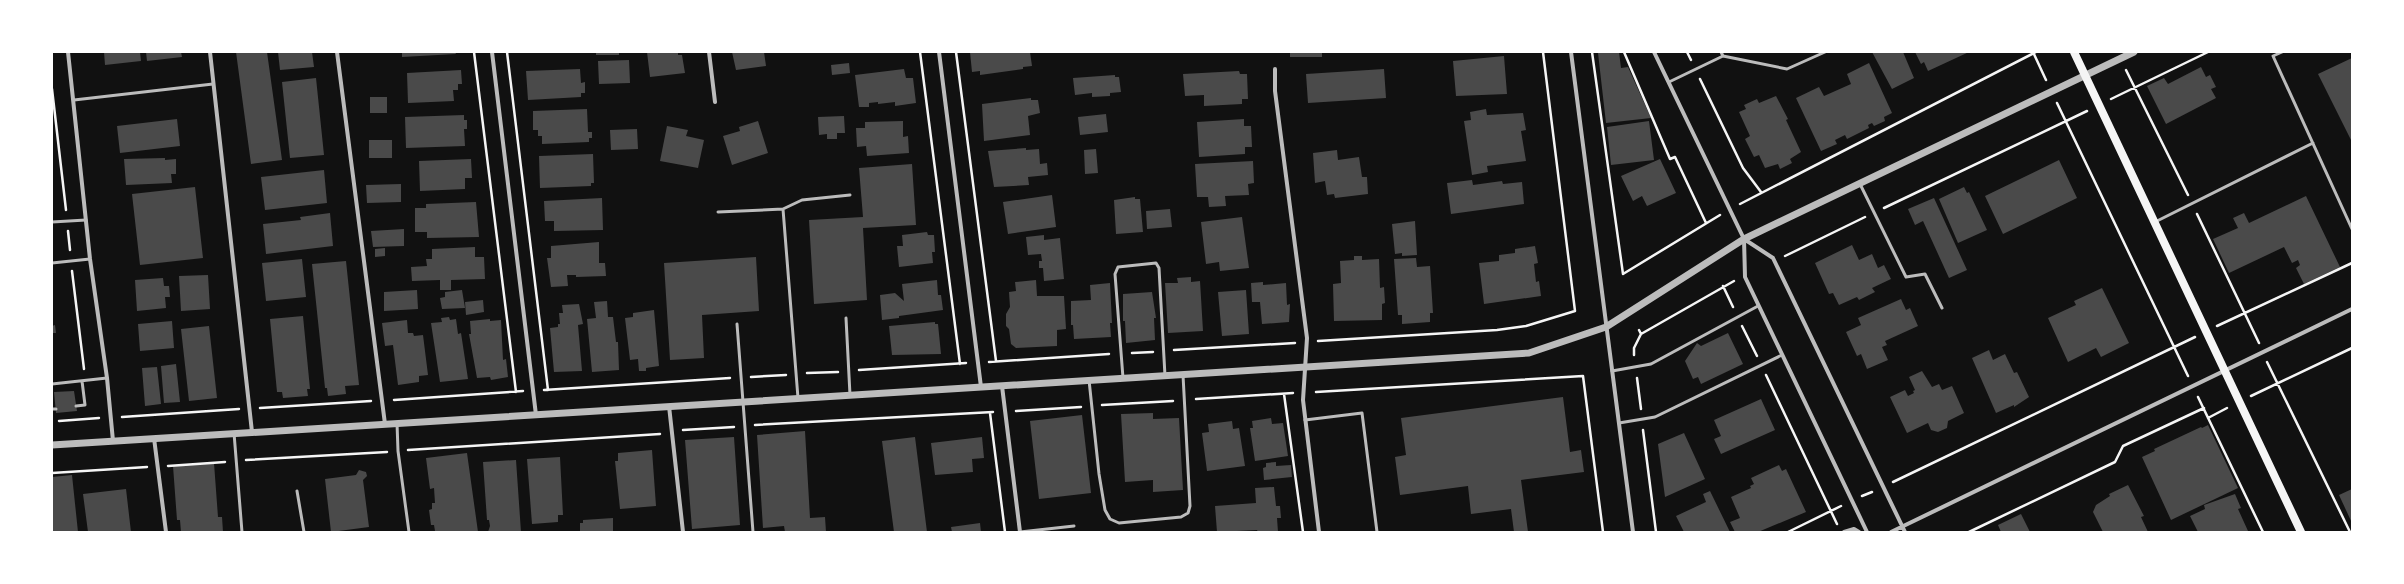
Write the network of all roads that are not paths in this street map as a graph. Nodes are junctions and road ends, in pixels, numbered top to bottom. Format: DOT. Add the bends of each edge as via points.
graph roads {
  1 [pos="68,52"];
  2 [pos="210,52"];
  3 [pos="338,52"];
  4 [pos="492,52"];
  5 [pos="709,52"];
  6 [pos="939,52"];
  7 [pos="1571,52"];
  8 [pos="1654,52"];
  9 [pos="1825,52"];
  10 [pos="2074,52"];
  11 [pos="2134,52"];
  12 [pos="2282,52"];
  13 [pos="1722,54"];
  14 [pos="1275,70"];
  15 [pos="2085,75"];
  16 [pos="1668,82"];
  17 [pos="213,84"];
  18 [pos="74,100"];
  19 [pos="715,102"];
  20 [pos="2313,143"];
  21 [pos="1860,182"];
  22 [pos="850,195"];
  23 [pos="783,208"];
  24 [pos="718,212"];
  25 [pos="87,220"];
  26 [pos="52,222"];
  27 [pos="2154,222"];
  28 [pos="2352,229"];
  29 [pos="1744,239"];
  30 [pos="90,258"];
  31 [pos="52,263"];
  32 [pos="1758,306"];
  33 [pos="1942,308"];
  34 [pos="2352,309"];
  35 [pos="846,318"];
  36 [pos="737,324"];
  37 [pos="1606,327"];
  38 [pos="1782,355"];
  39 [pos="1304,367"];
  40 [pos="2223,370"];
  41 [pos="1612,371"];
  42 [pos="1183,375"];
  43 [pos="1165,376"];
  44 [pos="107,378"];
  45 [pos="1123,378"];
  46 [pos="1089,380"];
  47 [pos="82,381"];
  48 [pos="52,384"];
  49 [pos="1002,386"];
  50 [pos="981,387"];
  51 [pos="850,395"];
  52 [pos="798,398"];
  53 [pos="743,402"];
  54 [pos="76,406"];
  55 [pos="669,406"];
  56 [pos="536,415"];
  57 [pos="1306,420"];
  58 [pos="397,423"];
  59 [pos="1619,423"];
  60 [pos="385,424"];
  61 [pos="252,432"];
  62 [pos="234,433"];
  63 [pos="154,438"];
  64 [pos="113,441"];
  65 [pos="52,445"];
  66 [pos="298,491"];
  67 [pos="1074,526"];
  68 [pos="1902,527"];
  69 [pos="166,532"];
  70 [pos="242,532"];
  71 [pos="304,532"];
  72 [pos="409,532"];
  73 [pos="683,532"];
  74 [pos="753,532"];
  75 [pos="1020,532"];
  76 [pos="1319,532"];
  77 [pos="1376,532"];
  78 [pos="1633,532"];
  79 [pos="1844,532"];
  80 [pos="1858,532"];
  81 [pos="1867,532"];
  82 [pos="1891,532"];
  83 [pos="1905,532"];
  84 [pos="2301,532"];
  1 -- 18 [label="street"];
  2 -- 17 [label="street"];
  3 -- 60 [label="street"];
  4 -- 56 [label="street"];
  5 -- 19 [label="street"];
  6 -- 50 [label="street"];
  7 -- 37 [label="street"];
  8 -- 16 [label="street"];
  9 -- 13 [label="lane" via="1787,70"];
  10 -- 15 [label="main road"];
  11 -- 15 [label="street"];
  12 -- 20 [label="lane" via="2273,56"];
  13 -- 16 [label="lane"];
  14 -- 39 [label="street" via="1275,91 1306,342"];
  15 -- 21 [label="street"];
  15 -- 27 [label="main road"];
  16 -- 29 [label="street"];
  17 -- 18 [label="lane"];
  17 -- 61 [label="street"];
  18 -- 25 [label="street"];
  20 -- 27 [label="lane"];
  20 -- 28 [label="lane"];
  21 -- 29 [label="street"];
  21 -- 33 [label="lane" via="1906,277 1925,274"];
  22 -- 23 [label="lane" via="802,200"];
  23 -- 24 [label="lane"];
  23 -- 52 [label="lane"];
  25 -- 26 [label="lane"];
  25 -- 30 [label="street"];
  27 -- 40 [label="main road"];
  29 -- 32 [label="street" via="1745,277"];
  29 -- 37 [label="street"];
  29 -- 68 [label="street" via="1773,258"];
  30 -- 31 [label="lane"];
  30 -- 44 [label="street"];
  32 -- 38 [label="street"];
  32 -- 41 [label="lane" via="1651,364"];
  34 -- 40 [label="street"];
  35 -- 51 [label="lane"];
  36 -- 53 [label="lane"];
  37 -- 39 [label="street" via="1529,353"];
  37 -- 41 [label="street"];
  38 -- 59 [label="lane" via="1655,417"];
  38 -- 81 [label="street"];
  39 -- 42 [label="street"];
  39 -- 57 [label="street"];
  40 -- 68 [label="street"];
  40 -- 84 [label="main road"];
  41 -- 59 [label="street"];
  42 -- 43 [label="street"];
  42 -- 46 [label="lane" via="1190,506 1188,513 1182,517 1119,523 1110,518 1105,510"];
  43 -- 45 [label="street"];
  43 -- 45 [label="lane" via="1159,268 1156,263 1118,267 1115,274"];
  44 -- 47 [label="lane"];
  44 -- 64 [label="street"];
  45 -- 46 [label="street"];
  46 -- 49 [label="street"];
  47 -- 48 [label="lane"];
  47 -- 54 [label="lane" via="85,405"];
  49 -- 50 [label="street"];
  49 -- 75 [label="street"];
  50 -- 51 [label="street"];
  51 -- 52 [label="street"];
  52 -- 53 [label="street"];
  53 -- 55 [label="street"];
  53 -- 74 [label="lane"];
  55 -- 56 [label="street"];
  55 -- 73 [label="street"];
  56 -- 58 [label="street"];
  57 -- 76 [label="street"];
  57 -- 77 [label="lane" via="1362,414"];
  58 -- 60 [label="street"];
  58 -- 72 [label="lane" via="398,451"];
  59 -- 78 [label="street"];
  60 -- 61 [label="street"];
  61 -- 62 [label="street"];
  62 -- 63 [label="street"];
  62 -- 70 [label="lane"];
  63 -- 64 [label="street"];
  63 -- 69 [label="street"];
  64 -- 65 [label="street"];
  66 -- 71 [label="lane"];
  67 -- 75 [label="lane"];
  68 -- 82 [label="street"];
  68 -- 83 [label="street"];
  79 -- 80 [label="street" via="1854,529"];
}
